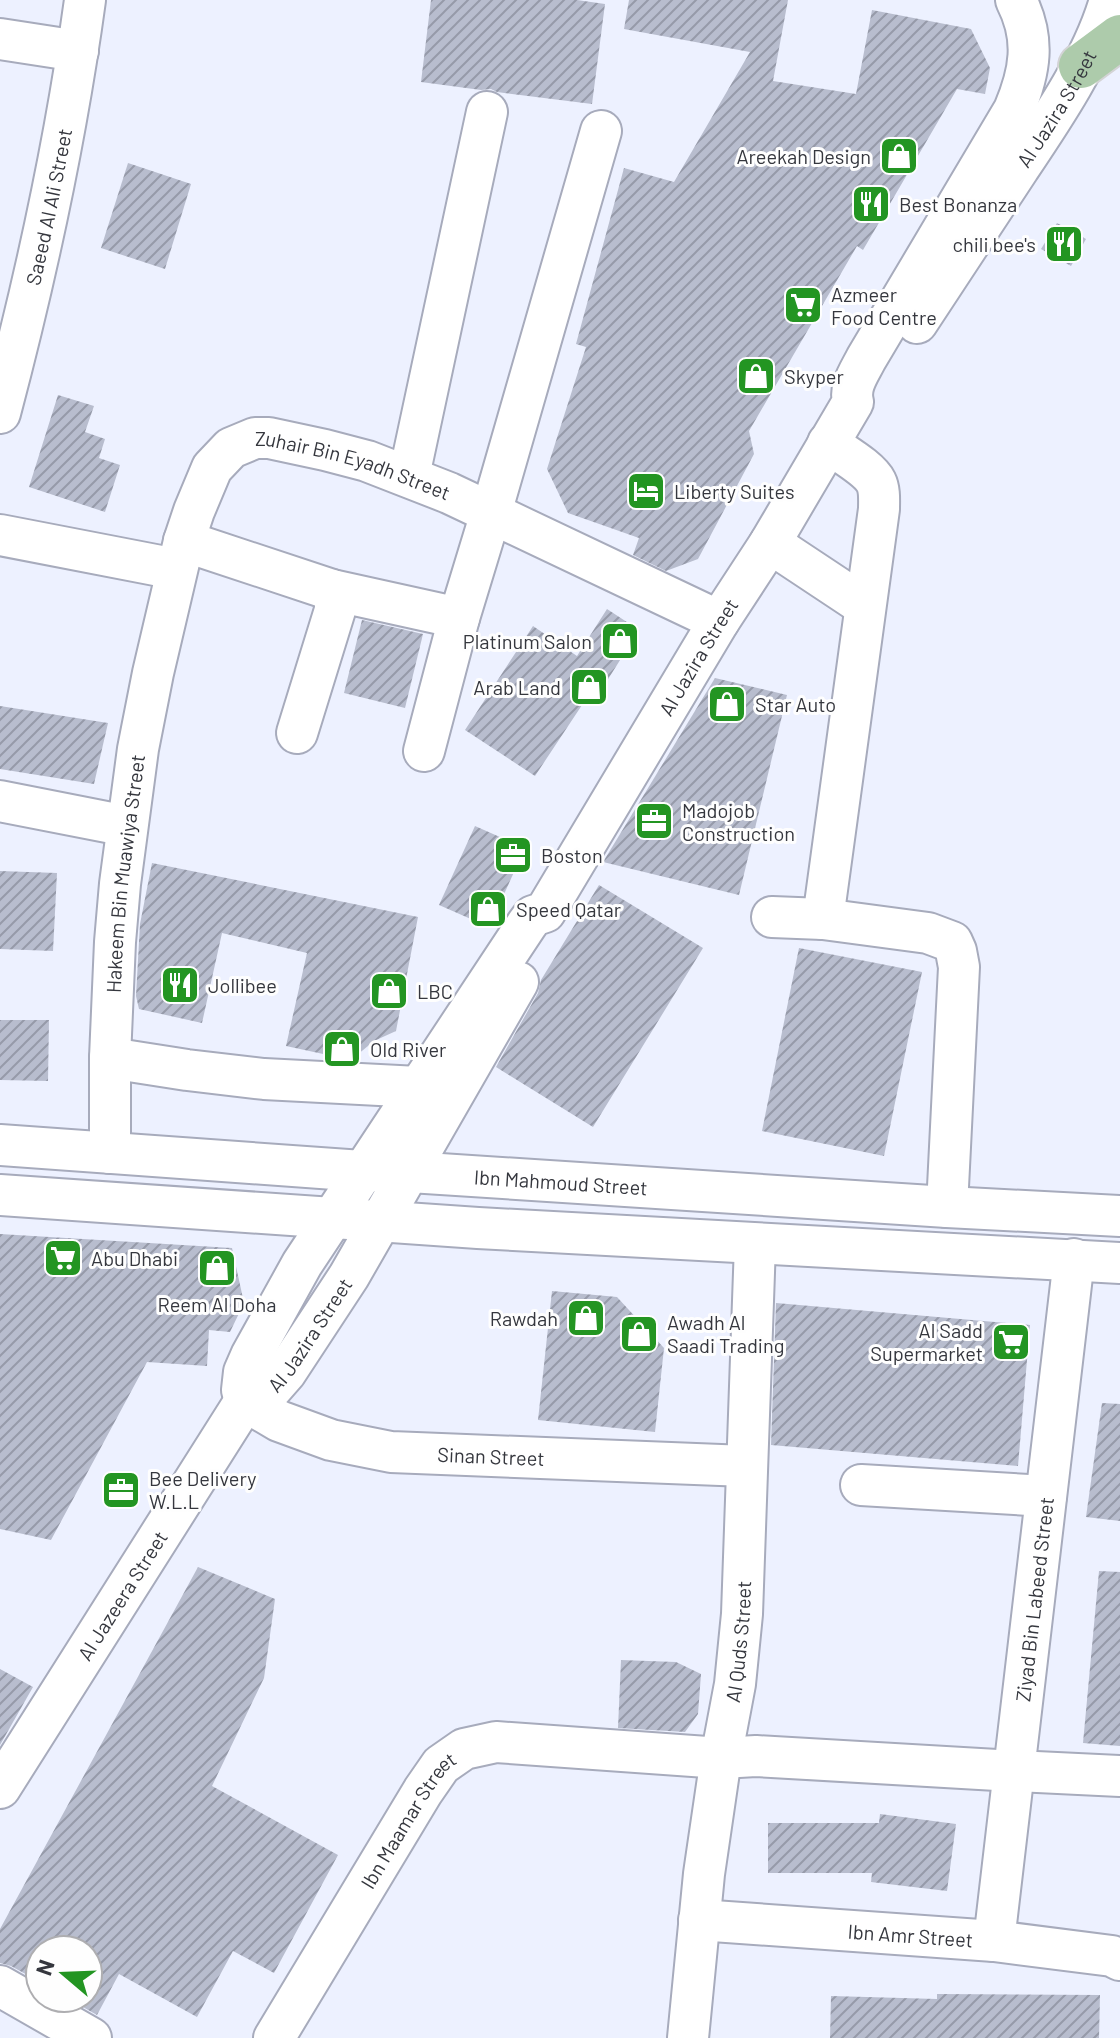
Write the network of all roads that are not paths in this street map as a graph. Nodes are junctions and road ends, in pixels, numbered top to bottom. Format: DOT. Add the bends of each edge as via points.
graph roads {
  1 [pos="85,0"];
  2 [pos="1016,0"];
  3 [pos="1110,0"];
  4 [pos="1120,37"];
  5 [pos="0,39"];
  6 [pos="78,51"];
  7 [pos="1081,66"];
  8 [pos="487,112"];
  9 [pos="601,131"];
  10 [pos="7,353"];
  11 [pos="853,402"];
  12 [pos="0,413"];
  13 [pos="828,443"];
  14 [pos="409,476"];
  15 [pos="491,513"];
  16 [pos="0,535"];
  17 [pos="770,543"];
  18 [pos="177,569"];
  19 [pos="332,590"];
  20 [pos="865,606"];
  21 [pos="459,618"];
  22 [pos="719,621"];
  23 [pos="297,733"];
  24 [pos="424,751"];
  25 [pos="0,801"];
  26 [pos="127,826"];
  27 [pos="545,912"];
  28 [pos="772,917"];
  29 [pos="823,919"];
  30 [pos="110,1058"];
  31 [pos="418,1087"];
  32 [pos="0,1145"];
  33 [pos="110,1153"];
  34 [pos="362,1171"];
  35 [pos="410,1172"];
  36 [pos="0,1195"];
  37 [pos="947,1207"];
  38 [pos="1120,1216"];
  39 [pos="331,1219"];
  40 [pos="382,1220"];
  41 [pos="755,1244"];
  42 [pos="1074,1259"];
  43 [pos="1120,1263"];
  44 [pos="245,1401"];
  45 [pos="746,1466"];
  46 [pos="861,1485"];
  47 [pos="1046,1496"];
  48 [pos="721,1758"];
  49 [pos="1014,1771"];
  50 [pos="1120,1776"];
  51 [pos="0,1788"];
  52 [pos="699,1920"];
  53 [pos="994,1941"];
  54 [pos="1120,1960"];
  55 [pos="0,1986"];
  56 [pos="91,2038"];
  57 [pos="274,2038"];
  58 [pos="688,2038"];
  1 -- 6 [label="street, Saeed Al Ali Street"];
  2 -- 11 [label="street, Al Jazira Street" via="1028,36 1024,86 866,359 854,382"];
  3 -- 7 [label="street, Al Jazira Street"];
  4 -- 7 [label="main road"];
  5 -- 6 [label="street"];
  6 -- 10 [label="street, Saeed Al Ali Street" via="56,172"];
  7 -- 11 [label="street, Al Jazira Street" via="885,371 861,400"];
  8 -- 14 [label="street"];
  9 -- 15 [label="street"];
  10 -- 12 [label="street, Saeed Al Ali Street"];
  11 -- 13 [label="street, Al Jazira Street"];
  13 -- 17 [label="street, Al Jazira Street"];
  13 -- 20 [label="street" via="867,472 879,492"];
  14 -- 15 [label="street, Zuhair Bin Eyadh Street"];
  14 -- 18 [label="street, Zuhair Bin Eyadh Street" via="325,450 255,438 231,448 212,468"];
  15 -- 21 [label="street"];
  15 -- 22 [label="street, Zuhair Bin Eyadh Street"];
  16 -- 18 [label="street"];
  17 -- 20 [label="street"];
  17 -- 22 [label="street, Al Jazira Street"];
  18 -- 19 [label="street"];
  18 -- 26 [label="street, Hakeem Bin Muawiya Street"];
  19 -- 21 [label="street"];
  19 -- 23 [label="street" via="335,610"];
  20 -- 29 [label="street"];
  21 -- 24 [label="street"];
  22 -- 27 [label="street, Al Jazira Street"];
  25 -- 26 [label="street"];
  26 -- 30 [label="street, Hakeem Bin Muawiya Street"];
  27 -- 31 [label="street, Al Jazira Street" via="527,924"];
  27 -- 35 [label="street, Al Jazira Street" via="546,931"];
  28 -- 29 [label="street"];
  29 -- 37 [label="street" via="928,933 952,942 956,951"];
  30 -- 31 [label="street" via="264,1079"];
  30 -- 33 [label="street, Hakeem Bin Muawiya Street"];
  31 -- 34 [label="street, Al Jazira Street"];
  32 -- 33 [label="street, Ibn Mahmoud Street"];
  33 -- 34 [label="street, Ibn Mahmoud Street"];
  34 -- 35 [label="street, Ibn Mahmoud Street"];
  34 -- 39 [label="street, Al Jazira Street"];
  35 -- 37 [label="street, Ibn Mahmoud Street"];
  35 -- 40 [label="street, Al Jazira Street"];
  36 -- 39 [label="street"];
  37 -- 38 [label="street, Ibn Mahmoud Street"];
  39 -- 40 [label="street"];
  39 -- 44 [label="street, Al Jazira Street" via="251,1356 244,1372"];
  40 -- 41 [label="street"];
  40 -- 44 [label="street, Al Jazira Street" via="286,1372 259,1398"];
  41 -- 42 [label="street"];
  41 -- 45 [label="street, Al Quds Street"];
  42 -- 43 [label="street"];
  42 -- 47 [label="street, Ziyad Bin Labeed Street"];
  44 -- 45 [label="street, Sinan Street" via="279,1421 331,1440 391,1452"];
  44 -- 51 [label="street, Al Jazeera Street"];
  45 -- 48 [label="street, Al Quds Street" via="742,1614"];
  46 -- 47 [label="street"];
  47 -- 49 [label="street, Ziyad Bin Labeed Street"];
  48 -- 49 [label="street, Ibn Maamar Street"];
  48 -- 52 [label="street, Al Quds Street"];
  48 -- 57 [label="street, Ibn Maamar Street" via="496,1742 464,1749 441,1765 423,1791"];
  49 -- 50 [label="street, Ibn Maamar Street"];
  49 -- 53 [label="street, Ziyad Bin Labeed Street"];
  52 -- 53 [label="street, Ibn Amr Street"];
  52 -- 58 [label="street, Al Quds Street"];
  53 -- 54 [label="street, Ibn Amr Street"];
  55 -- 56 [label="street"];
}
